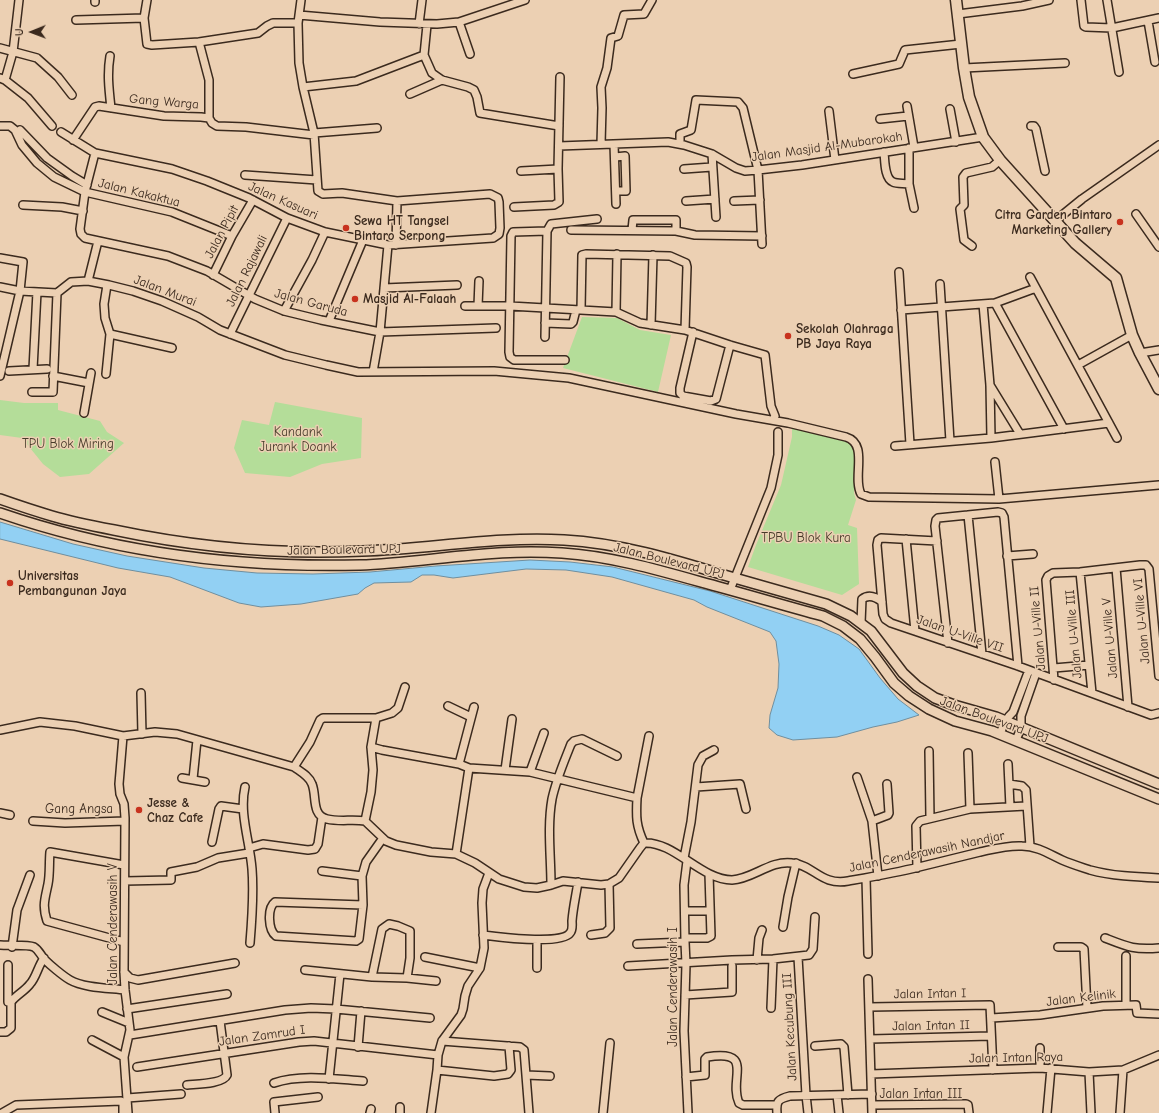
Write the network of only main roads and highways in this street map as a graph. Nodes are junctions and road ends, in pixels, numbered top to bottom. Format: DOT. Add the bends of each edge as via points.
graph roads {
  1 [pos="956,0"];
  2 [pos="1159,388"];
  1 -- 2 [label="main road" via="968,97 983,137 1000,160 1075,243 1116,278 1132,335"];
}
